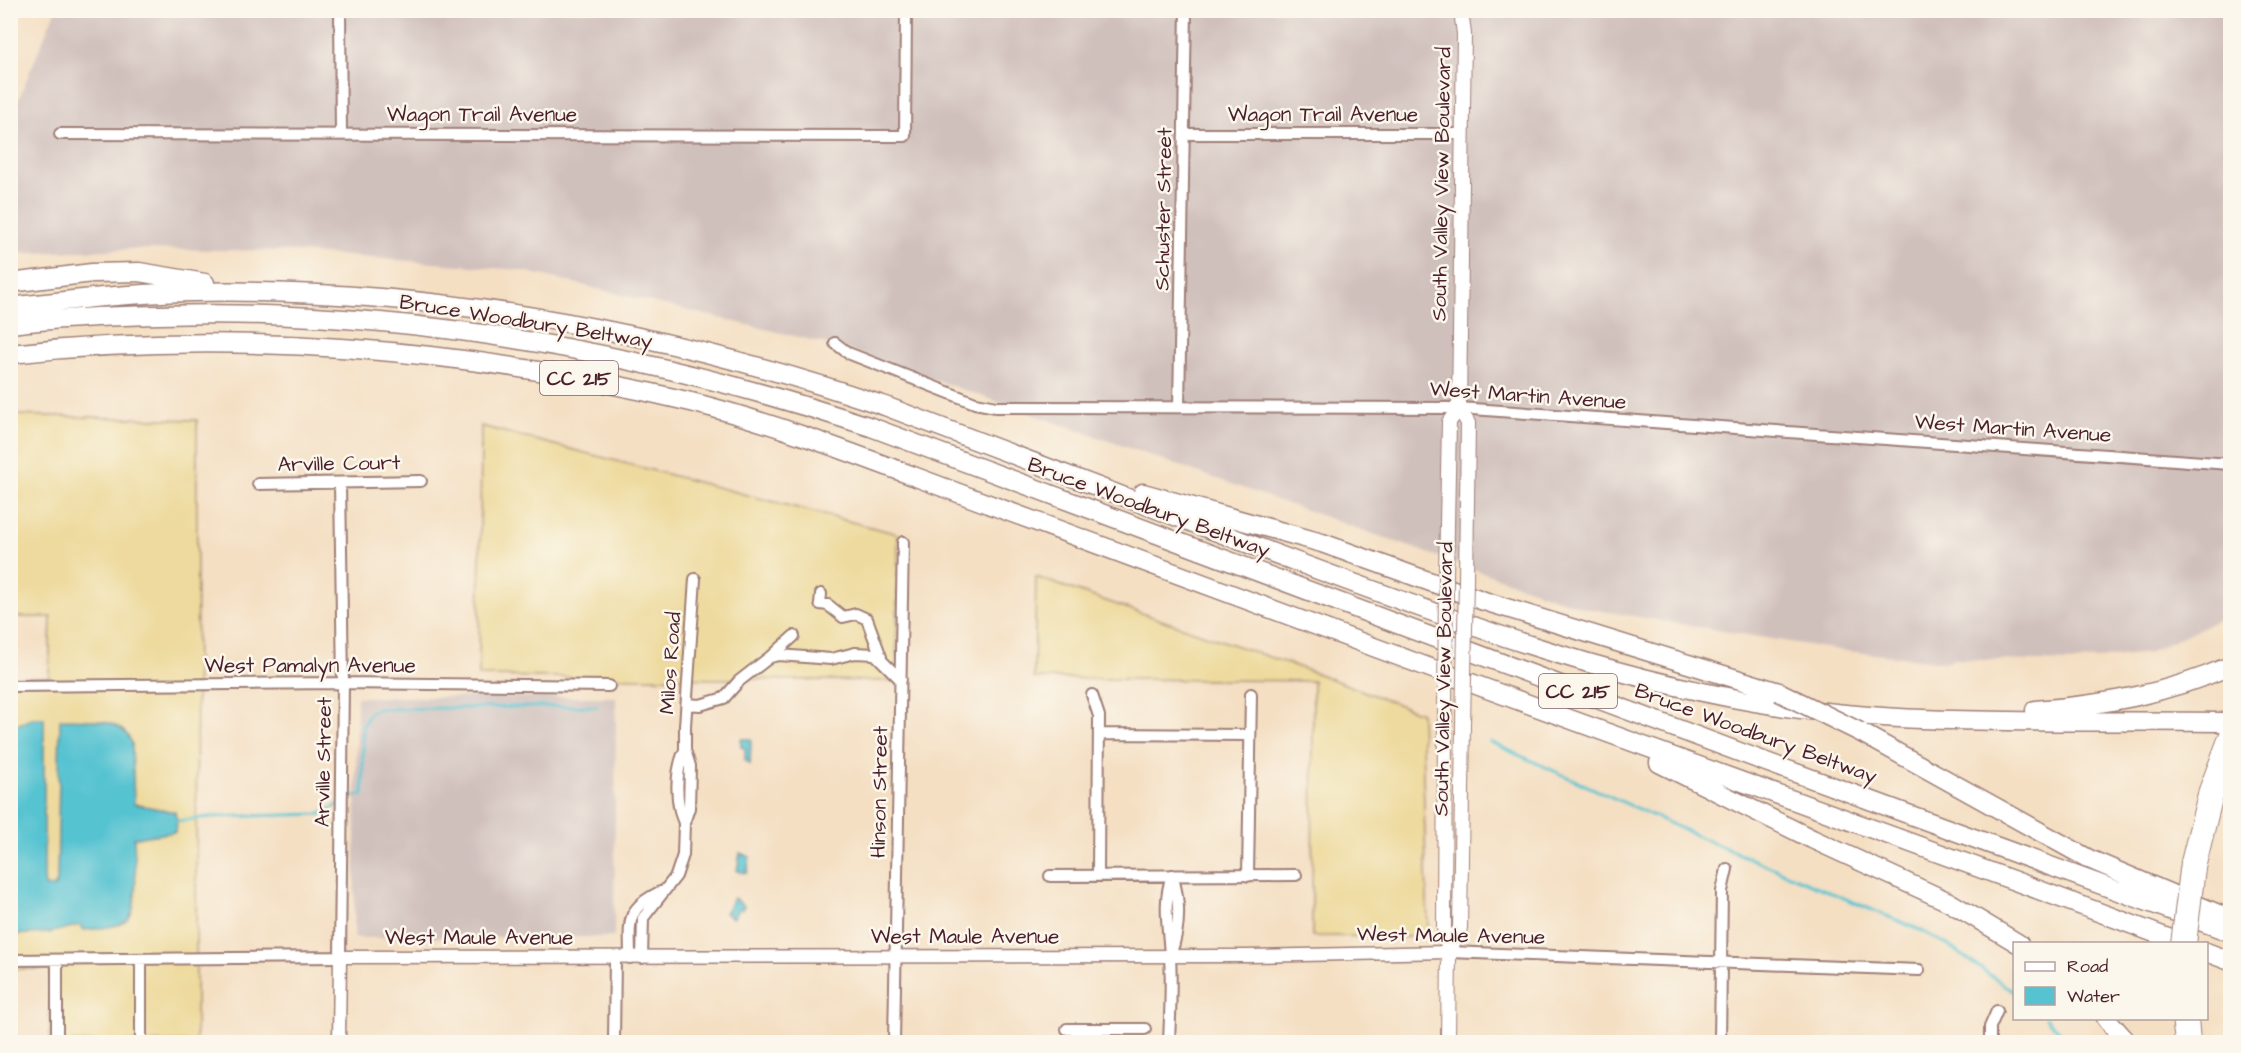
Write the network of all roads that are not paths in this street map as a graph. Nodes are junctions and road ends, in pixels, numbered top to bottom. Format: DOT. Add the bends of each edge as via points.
graph roads {
  1 [pos="340,10"];
  2 [pos="906,10"];
  3 [pos="1186,10"];
  4 [pos="1461,10"];
  5 [pos="1470,10"];
  6 [pos="1464,34"];
  7 [pos="60,134"];
  8 [pos="341,134"];
  9 [pos="1184,134"];
  10 [pos="1463,134"];
  11 [pos="10,283"];
  12 [pos="258,292"];
  13 [pos="10,307"];
  14 [pos="10,324"];
  15 [pos="835,343"];
  16 [pos="10,354"];
  17 [pos="1179,407"];
  18 [pos="1459,408"];
  19 [pos="2230,464"];
  20 [pos="1039,465"];
  21 [pos="421,481"];
  22 [pos="340,483"];
  23 [pos="258,484"];
  24 [pos="903,542"];
  25 [pos="695,579"];
  26 [pos="821,594"];
  27 [pos="794,636"];
  28 [pos="770,657"];
  29 [pos="883,660"];
  30 [pos="2230,666"];
  31 [pos="901,680"];
  32 [pos="344,683"];
  33 [pos="10,686"];
  34 [pos="609,686"];
  35 [pos="1251,694"];
  36 [pos="1092,695"];
  37 [pos="687,704"];
  38 [pos="1856,714"];
  39 [pos="2230,724"];
  40 [pos="1591,728"];
  41 [pos="1099,734"];
  42 [pos="1250,735"];
  43 [pos="2226,757"];
  44 [pos="2193,865"];
  45 [pos="1727,870"];
  46 [pos="1098,874"];
  47 [pos="1172,875"];
  48 [pos="1296,875"];
  49 [pos="1050,876"];
  50 [pos="1248,876"];
  51 [pos="2230,919"];
  52 [pos="2230,932"];
  53 [pos="2016,942"];
  54 [pos="2178,942"];
  55 [pos="2179,942"];
  56 [pos="2189,942"];
  57 [pos="1449,952"];
  58 [pos="2208,953"];
  59 [pos="896,956"];
  60 [pos="1170,956"];
  61 [pos="340,957"];
  62 [pos="615,958"];
  63 [pos="636,958"];
  64 [pos="141,959"];
  65 [pos="10,960"];
  66 [pos="57,960"];
  67 [pos="1720,961"];
  68 [pos="2230,961"];
  69 [pos="1919,970"];
  70 [pos="1997,1011"];
  71 [pos="2108,1020"];
  72 [pos="2179,1020"];
  73 [pos="2191,1020"];
  74 [pos="1067,1029"];
  75 [pos="1098,1029"];
  76 [pos="1145,1029"];
  77 [pos="57,1042"];
  78 [pos="141,1042"];
  79 [pos="339,1042"];
  80 [pos="614,1042"];
  81 [pos="894,1042"];
  82 [pos="1098,1042"];
  83 [pos="1169,1042"];
  84 [pos="1448,1042"];
  85 [pos="1720,1042"];
  86 [pos="1990,1042"];
  87 [pos="2127,1042"];
  88 [pos="2182,1042"];
  89 [pos="2193,1042"];
  1 -- 8 [label="street"];
  2 -- 8 [label="street, Wagon Trail Avenue" via="905,136"];
  3 -- 9 [label="street, Schuster Street"];
  4 -- 6 [label="main road, South Valley View Boulevard"];
  5 -- 6 [label="main road, South Valley View Boulevard"];
  6 -- 10 [label="main road, South Valley View Boulevard"];
  7 -- 8 [label="street, Wagon Trail Avenue"];
  9 -- 10 [label="street, Wagon Trail Avenue"];
  9 -- 17 [label="street, Schuster Street"];
  10 -- 18 [label="main road, South Valley View Boulevard"];
  11 -- 12 [label="highway" via="92,273 140,272"];
  12 -- 13 [label="highway, CC 215" via="153,293"];
  12 -- 20 [label="highway, CC 215" via="382,298 490,309 652,340 818,383"];
  14 -- 52 [label="highway, Bruce Woodbury Beltway / CC 215" via="205,314 375,321 566,346 738,386 871,427"];
  15 -- 17 [label="street, West Martin Avenue" via="848,353 975,403 996,407"];
  16 -- 40 [label="highway, CC 215" via="92,347 242,344 360,349 565,376 695,403 833,446"];
  17 -- 18 [label="street, West Martin Avenue"];
  18 -- 19 [label="street, West Martin Avenue"];
  18 -- 57 [label="main road, South Valley View Boulevard, bridge" via="1449,422 1446,576 1444,928"];
  18 -- 57 [label="main road, South Valley View Boulevard, bridge" via="1468,423 1460,928"];
  20 -- 38 [label="highway, CC 215" via="1554,655 1650,681 1755,702"];
  20 -- 51 [label="highway, bridge" via="1301,537 1484,602 1779,692 1860,732 2089,859"];
  21 -- 22 [label="street, Arville Court"];
  22 -- 23 [label="street, Arville Court"];
  22 -- 32 [label="street, Arville Street"];
  24 -- 31 [label="street, Hinson Street"];
  25 -- 37 [label="street, Milos Road"];
  26 -- 29 [label="street" via="820,604 828,605 843,617 856,614 867,619"];
  27 -- 28 [label="street"];
  28 -- 29 [label="street" via="831,659 868,653"];
  28 -- 37 [label="street" via="724,698 700,705"];
  29 -- 31 [label="street"];
  30 -- 38 [label="highway" via="2179,686 2099,705 2019,711"];
  31 -- 59 [label="street, Hinson Street"];
  32 -- 33 [label="street, West Pamalyn Avenue"];
  32 -- 34 [label="street, West Pamalyn Avenue"];
  32 -- 61 [label="street, Arville Street"];
  35 -- 42 [label="street"];
  36 -- 41 [label="street" via="1098,707"];
  37 -- 63 [label="street, Milos Road" via="685,750 679,763 678,807 684,823 682,861 643,918"];
  38 -- 39 [label="highway" via="1957,720"];
  39 -- 43 [label="main road"];
  40 -- 53 [label="highway" via="1948,902"];
  40 -- 55 [label="highway, CC 215"];
  41 -- 42 [label="street"];
  41 -- 46 [label="street"];
  42 -- 50 [label="street"];
  43 -- 44 [label="main road" via="2196,822"];
  44 -- 54 [label="main road, bridge"];
  44 -- 56 [label="main road, bridge"];
  45 -- 67 [label="street" via="1722,891"];
  46 -- 47 [label="street"];
  46 -- 49 [label="street"];
  47 -- 50 [label="street"];
  47 -- 60 [label="street" via="1166,893"];
  48 -- 50 [label="street"];
  57 -- 60 [label="street, West Maule Avenue"];
  57 -- 67 [label="street, West Maule Avenue"];
  57 -- 84 [label="main road, South Valley View Boulevard"];
  58 -- 68 [label="highway"];
  59 -- 60 [label="street, West Maule Avenue"];
  59 -- 63 [label="street, West Maule Avenue"];
  59 -- 81 [label="street, Hinson Street"];
  60 -- 83 [label="street"];
  61 -- 62 [label="street, West Maule Avenue"];
  61 -- 64 [label="street, West Maule Avenue"];
  61 -- 79 [label="street, Arville Street"];
  62 -- 63 [label="street, West Maule Avenue"];
  62 -- 80 [label="street"];
  64 -- 66 [label="street, West Maule Avenue"];
  64 -- 78 [label="street"];
  65 -- 66 [label="street, West Maule Avenue"];
  66 -- 77 [label="street"];
  67 -- 69 [label="street, West Maule Avenue"];
  67 -- 85 [label="street"];
  70 -- 86 [label="street" via="1990,1026"];
  71 -- 87 [label="highway"];
  72 -- 88 [label="main road"];
  73 -- 89 [label="main road"];
  74 -- 75 [label="street"];
  75 -- 76 [label="street"];
  75 -- 82 [label="street"];
}
